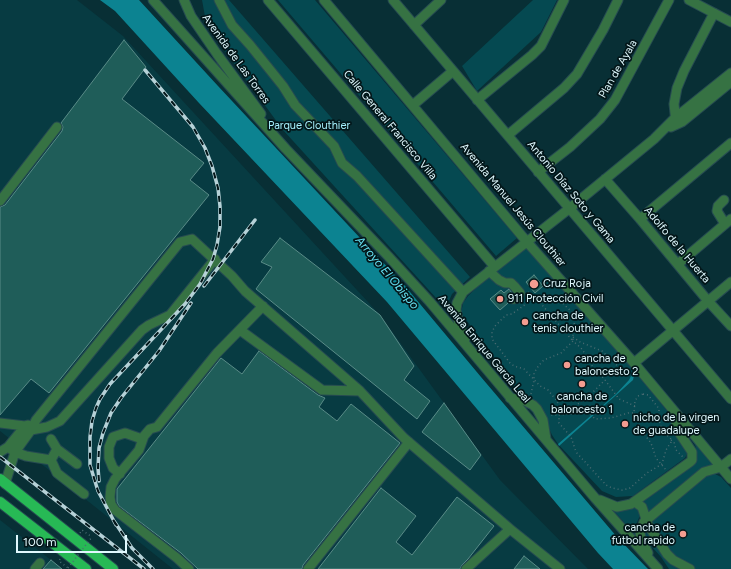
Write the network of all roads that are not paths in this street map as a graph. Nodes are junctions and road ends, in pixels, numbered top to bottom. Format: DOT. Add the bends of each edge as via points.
graph roads {
  1 [pos="152,0"];
  2 [pos="184,0"];
  3 [pos="219,0"];
  4 [pos="268,0"];
  5 [pos="324,0"];
  6 [pos="393,0"];
  7 [pos="441,0"];
  8 [pos="564,0"];
  9 [pos="618,0"];
  10 [pos="669,0"];
  11 [pos="689,0"];
  12 [pos="714,13"];
  13 [pos="731,22"];
  14 [pos="414,25"];
  15 [pos="453,71"];
  16 [pos="731,73"];
  17 [pos="731,82"];
  18 [pos="477,100"];
  19 [pos="413,105"];
  20 [pos="676,122"];
  21 [pos="57,127"];
  22 [pos="508,135"];
  23 [pos="731,143"];
  24 [pos="286,150"];
  25 [pos="538,172"];
  26 [pos="605,179"];
  27 [pos="724,200"];
  28 [pos="0,201"];
  29 [pos="570,208"];
  30 [pos="640,219"];
  31 [pos="728,222"];
  32 [pos="527,242"];
  33 [pos="215,259"];
  34 [pos="678,264"];
  35 [pos="492,268"];
  36 [pos="731,282"];
  37 [pos="463,292"];
  38 [pos="513,300"];
  39 [pos="708,301"];
  40 [pos="263,306"];
  41 [pos="731,326"];
  42 [pos="240,330"];
  43 [pos="672,330"];
  44 [pos="468,346"];
  45 [pos="634,363"];
  46 [pos="360,391"];
  47 [pos="510,398"];
  48 [pos="731,399"];
  49 [pos="676,414"];
  50 [pos="0,423"];
  51 [pos="28,428"];
  52 [pos="51,439"];
  53 [pos="142,439"];
  54 [pos="546,440"];
  55 [pos="409,442"];
  56 [pos="57,449"];
  57 [pos="8,450"];
  58 [pos="731,459"];
  59 [pos="51,460"];
  60 [pos="77,464"];
  61 [pos="720,467"];
  62 [pos="120,474"];
  63 [pos="731,480"];
  64 [pos="3,482"];
  65 [pos="84,494"];
  66 [pos="595,498"];
  67 [pos="0,502"];
  68 [pos="635,502"];
  69 [pos="646,519"];
  70 [pos="510,529"];
  71 [pos="651,560"];
  72 [pos="77,567"];
  73 [pos="113,569"];
  74 [pos="189,569"];
  75 [pos="308,569"];
  76 [pos="466,569"];
  77 [pos="560,569"];
  78 [pos="658,569"];
  79 [pos="690,569"];
  1 -- 24 [label="street"];
  2 -- 24 [label="street, Avenida de Las Torres" via="191,16"];
  3 -- 37 [label="street" via="232,25 283,86 295,105 334,146 342,162"];
  4 -- 35 [label="street, Calle General Francisco Villa"];
  5 -- 19 [label="street, Avenida Manuel Jesús Clouthier"];
  6 -- 14 [label="street, Antonio Díaz Soto y Gama"];
  7 -- 14 [label="street"];
  8 -- 18 [label="street" via="541,46"];
  9 -- 22 [label="street" via="577,74"];
  10 -- 25 [label="street, Plan de Ayala" via="615,100 600,119"];
  11 -- 12 [label="street"];
  12 -- 13 [label="street"];
  12 -- 20 [label="street" via="677,88"];
  14 -- 15 [label="street, Antonio Díaz Soto y Gama"];
  15 -- 18 [label="street, Antonio Díaz Soto y Gama"];
  15 -- 19 [label="street"];
  16 -- 20 [label="street"];
  17 -- 20 [label="street" via="689,117"];
  18 -- 22 [label="street, Antonio Díaz Soto y Gama"];
  19 -- 32 [label="street, Avenida Manuel Jesús Clouthier"];
  20 -- 26 [label="street"];
  21 -- 28 [label="street"];
  22 -- 25 [label="street, Antonio Díaz Soto y Gama"];
  23 -- 30 [label="street"];
  24 -- 44 [label="street, Avenida Enrique García Leal" via="388,256"];
  25 -- 29 [label="street, Antonio Díaz Soto y Gama"];
  26 -- 29 [label="street"];
  26 -- 30 [label="street, Adolfo de la Huerta"];
  27 -- 31 [label="street" via="717,210"];
  29 -- 32 [label="street"];
  29 -- 43 [label="street, Antonio Díaz Soto y Gama"];
  30 -- 34 [label="street, Adolfo de la Huerta"];
  31 -- 34 [label="street"];
  32 -- 35 [label="street"];
  32 -- 45 [label="street, Avenida Manuel Jesús Clouthier"];
  33 -- 40 [label="street"];
  33 -- 51 [label="street" via="170,315 142,330 60,421 51,426"];
  33 -- 51 [label="street" via="192,239 180,242"];
  34 -- 39 [label="street, Adolfo de la Huerta"];
  35 -- 37 [label="street"];
  35 -- 38 [label="street, Calle General Francisco Villa" via="499,280 511,283 520,293 518,298"];
  36 -- 39 [label="street"];
  37 -- 44 [label="street" via="456,310"];
  39 -- 41 [label="street, Adolfo de la Huerta"];
  39 -- 43 [label="street"];
  40 -- 42 [label="street"];
  40 -- 46 [label="street"];
  42 -- 46 [label="street" via="322,390"];
  42 -- 53 [label="street" via="217,353 157,427 150,429"];
  43 -- 45 [label="street"];
  43 -- 48 [label="street, Antonio Díaz Soto y Gama"];
  44 -- 47 [label="street, Avenida Enrique García Leal"];
  45 -- 49 [label="street, Avenida Manuel Jesús Clouthier"];
  46 -- 55 [label="street"];
  47 -- 54 [label="street, Avenida Enrique García Leal"];
  47 -- 54 [label="street" via="529,402 537,409 541,415"];
  49 -- 61 [label="street, Avenida Manuel Jesús Clouthier"];
  49 -- 68 [label="street" via="678,431 692,452 692,460"];
  50 -- 51 [label="street"];
  51 -- 57 [label="street"];
  52 -- 56 [label="street"];
  53 -- 62 [label="street" via="139,450"];
  53 -- 62 [label="street" via="125,433 113,437 108,458"];
  54 -- 66 [label="street, Avenida Enrique García Leal"];
  55 -- 70 [label="street"];
  55 -- 75 [label="street"];
  56 -- 59 [label="street"];
  56 -- 60 [label="street"];
  57 -- 59 [label="street"];
  57 -- 64 [label="street"];
  58 -- 61 [label="street"];
  59 -- 65 [label="street" via="57,473"];
  61 -- 63 [label="street, Avenida Manuel Jesús Clouthier"];
  61 -- 69 [label="street" via="704,472"];
  62 -- 74 [label="street" via="109,492 115,510"];
  64 -- 73 [label="main road"];
  66 -- 68 [label="street" via="617,507"];
  66 -- 71 [label="street, Avenida Enrique García Leal"];
  67 -- 72 [label="main road"];
  68 -- 69 [label="street" via="642,507"];
  69 -- 71 [label="street" via="640,532"];
  69 -- 79 [label="street" via="667,554"];
  70 -- 76 [label="street"];
  70 -- 77 [label="street"];
  71 -- 78 [label="street, Avenida Enrique García Leal"];
}
